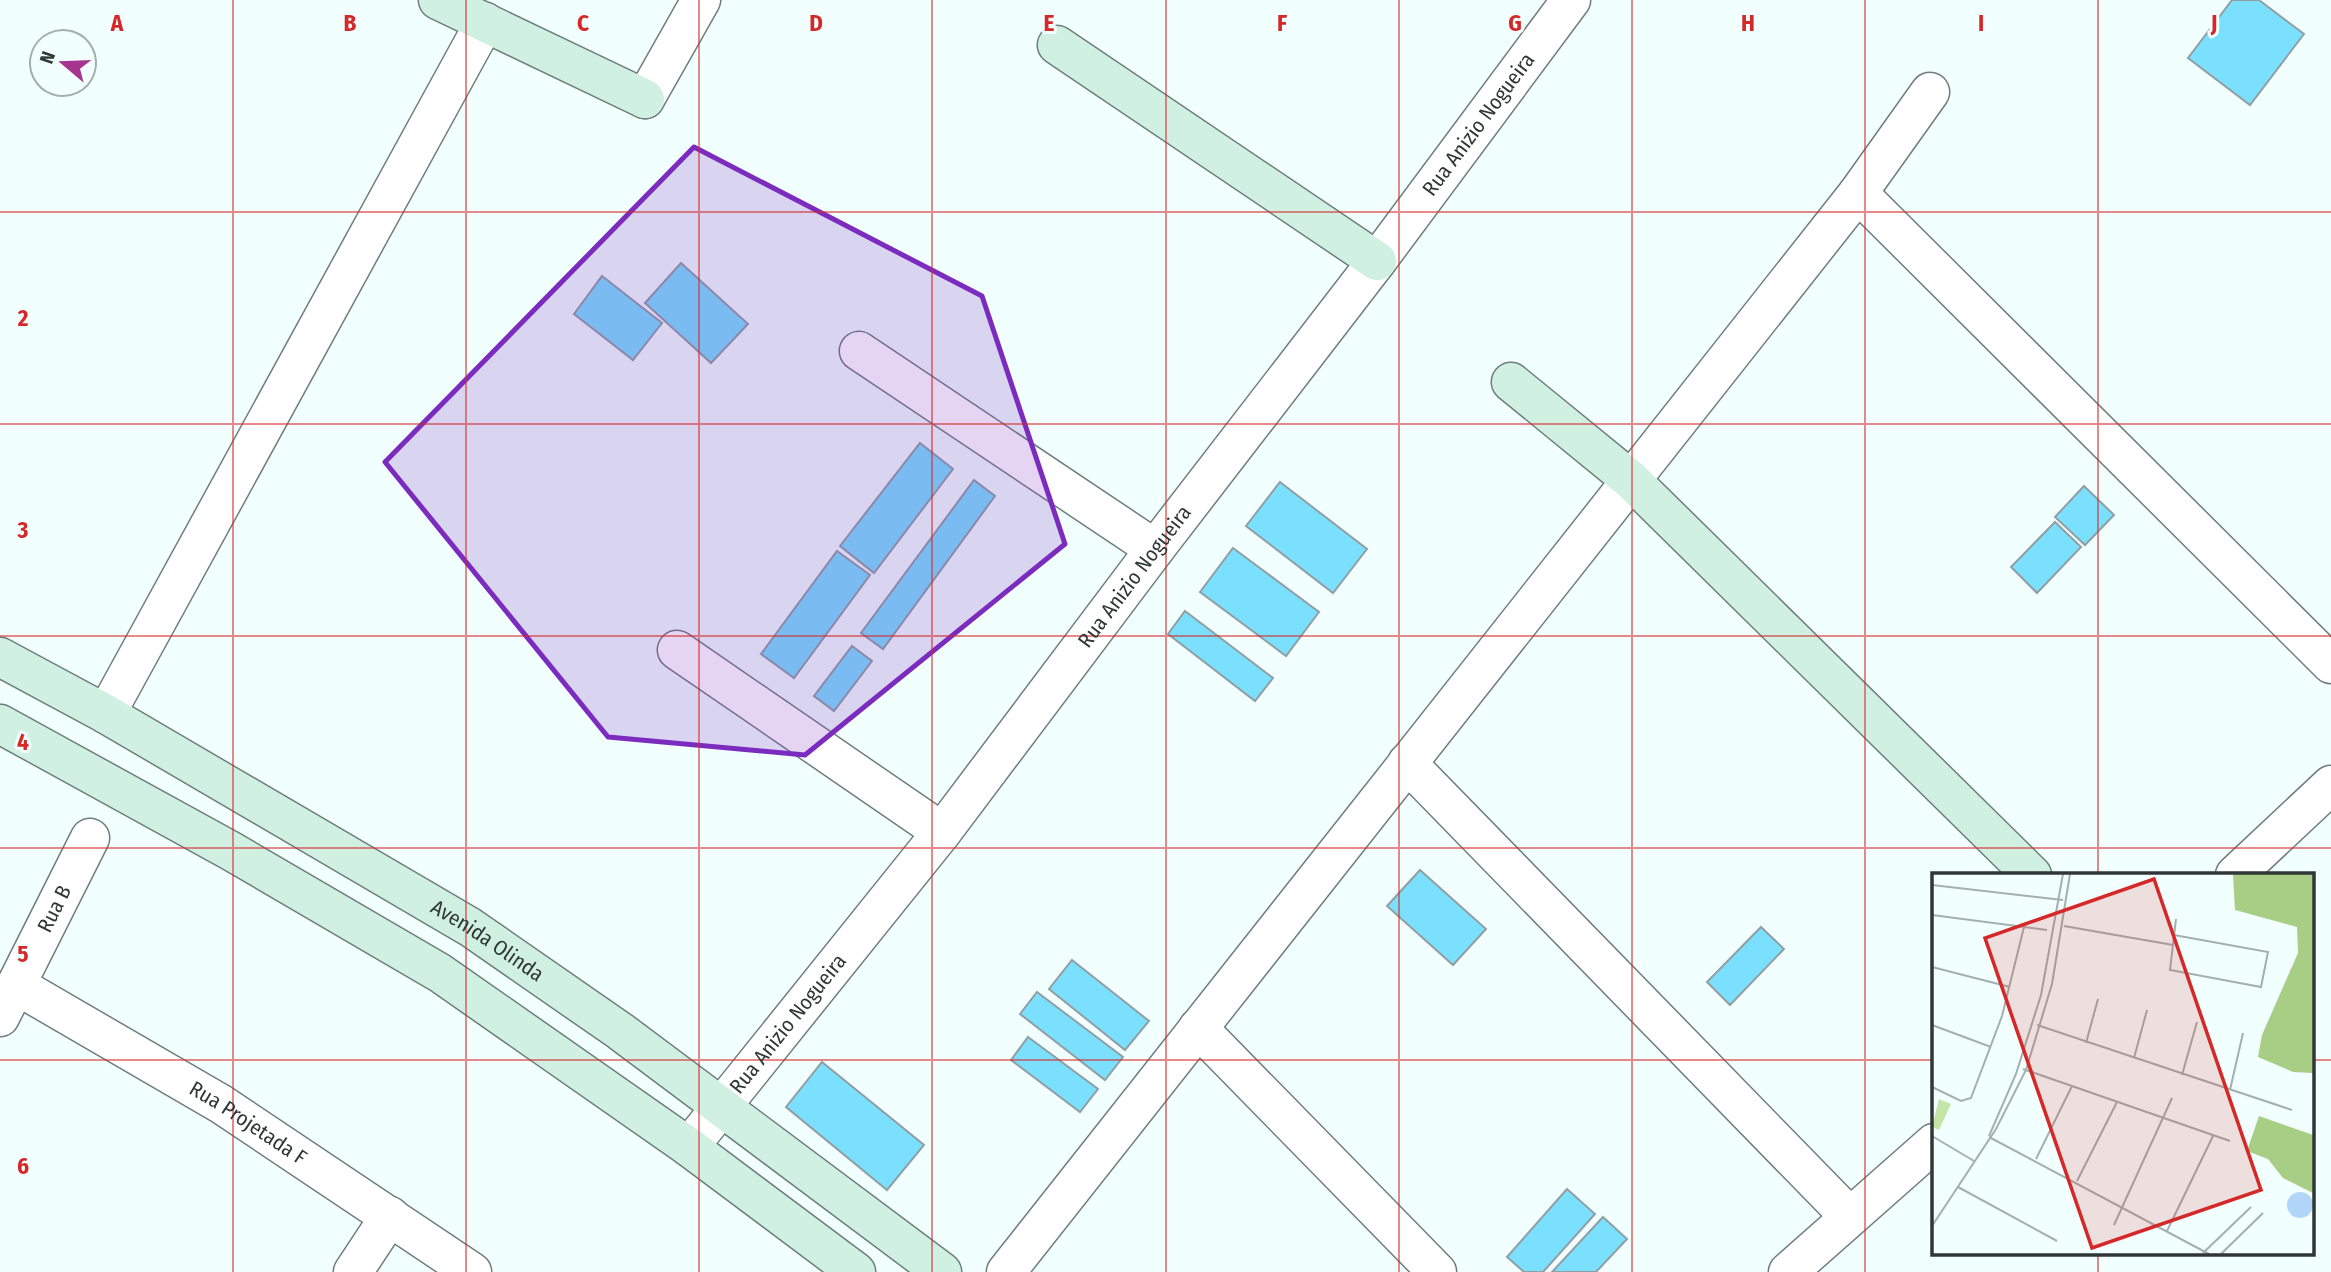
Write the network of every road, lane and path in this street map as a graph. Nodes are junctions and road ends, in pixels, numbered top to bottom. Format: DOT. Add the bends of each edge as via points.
graph roads {
  1 [pos="438,0"];
  2 [pos="701,0"];
  3 [pos="1571,0"];
  4 [pos="485,22"];
  5 [pos="1058,45"];
  6 [pos="1930,92"];
  7 [pos="1858,193"];
  8 [pos="1377,261"];
  9 [pos="859,351"];
  10 [pos="1511,382"];
  11 [pos="1631,480"];
  12 [pos="1155,549"];
  13 [pos="677,650"];
  14 [pos="0,657"];
  15 [pos="2331,664"];
  16 [pos="106,714"];
  17 [pos="0,724"];
  18 [pos="1407,763"];
  19 [pos="2331,785"];
  20 [pos="255,803"];
  21 [pos="942,832"];
  22 [pos="90,838"];
  23 [pos="231,851"];
  24 [pos="2030,873"];
  25 [pos="2237,873"];
  26 [pos="8,1001"];
  27 [pos="1198,1028"];
  28 [pos="721,1105"];
  29 [pos="1932,1145"];
  30 [pos="689,1147"];
  31 [pos="390,1216"];
  32 [pos="1849,1216"];
  33 [pos="353,1272"];
  34 [pos="472,1272"];
  35 [pos="856,1272"];
  36 [pos="942,1272"];
  37 [pos="1006,1272"];
  38 [pos="1437,1272"];
  39 [pos="1788,1272"];
  1 -- 4 [label="street"];
  2 -- 4 [label="street" via="645,99"];
  3 -- 8 [label="street, Rua Anizio Nogueira"];
  4 -- 16 [label="street"];
  5 -- 8 [label="street"];
  6 -- 7 [label="street"];
  7 -- 11 [label="street"];
  7 -- 15 [label="street"];
  8 -- 12 [label="street, Rua Anizio Nogueira"];
  9 -- 12 [label="street"];
  10 -- 11 [label="street"];
  11 -- 18 [label="street"];
  11 -- 24 [label="street"];
  12 -- 21 [label="street, Rua Anizio Nogueira"];
  13 -- 21 [label="street"];
  14 -- 16 [label="street, Avenida Olinda"];
  16 -- 20 [label="street, Avenida Olinda"];
  17 -- 23 [label="street"];
  18 -- 27 [label="street"];
  18 -- 32 [label="street"];
  19 -- 25 [label="street"];
  20 -- 23 [label="street"];
  20 -- 28 [label="street, Avenida Olinda" via="470,927"];
  21 -- 28 [label="street, Rua Anizio Nogueira"];
  22 -- 26 [label="street, Rua B"];
  23 -- 30 [label="street" via="440,973"];
  26 -- 31 [label="street, Rua Projetada F" via="221,1104"];
  27 -- 37 [label="street"];
  27 -- 38 [label="street"];
  28 -- 30 [label="street, Rua Anizio Nogueira"];
  28 -- 36 [label="street, Avenida Olinda"];
  29 -- 32 [label="street"];
  30 -- 35 [label="street"];
  31 -- 33 [label="street"];
  31 -- 34 [label="street, Rua Projetada F"];
  32 -- 39 [label="street"];
}
